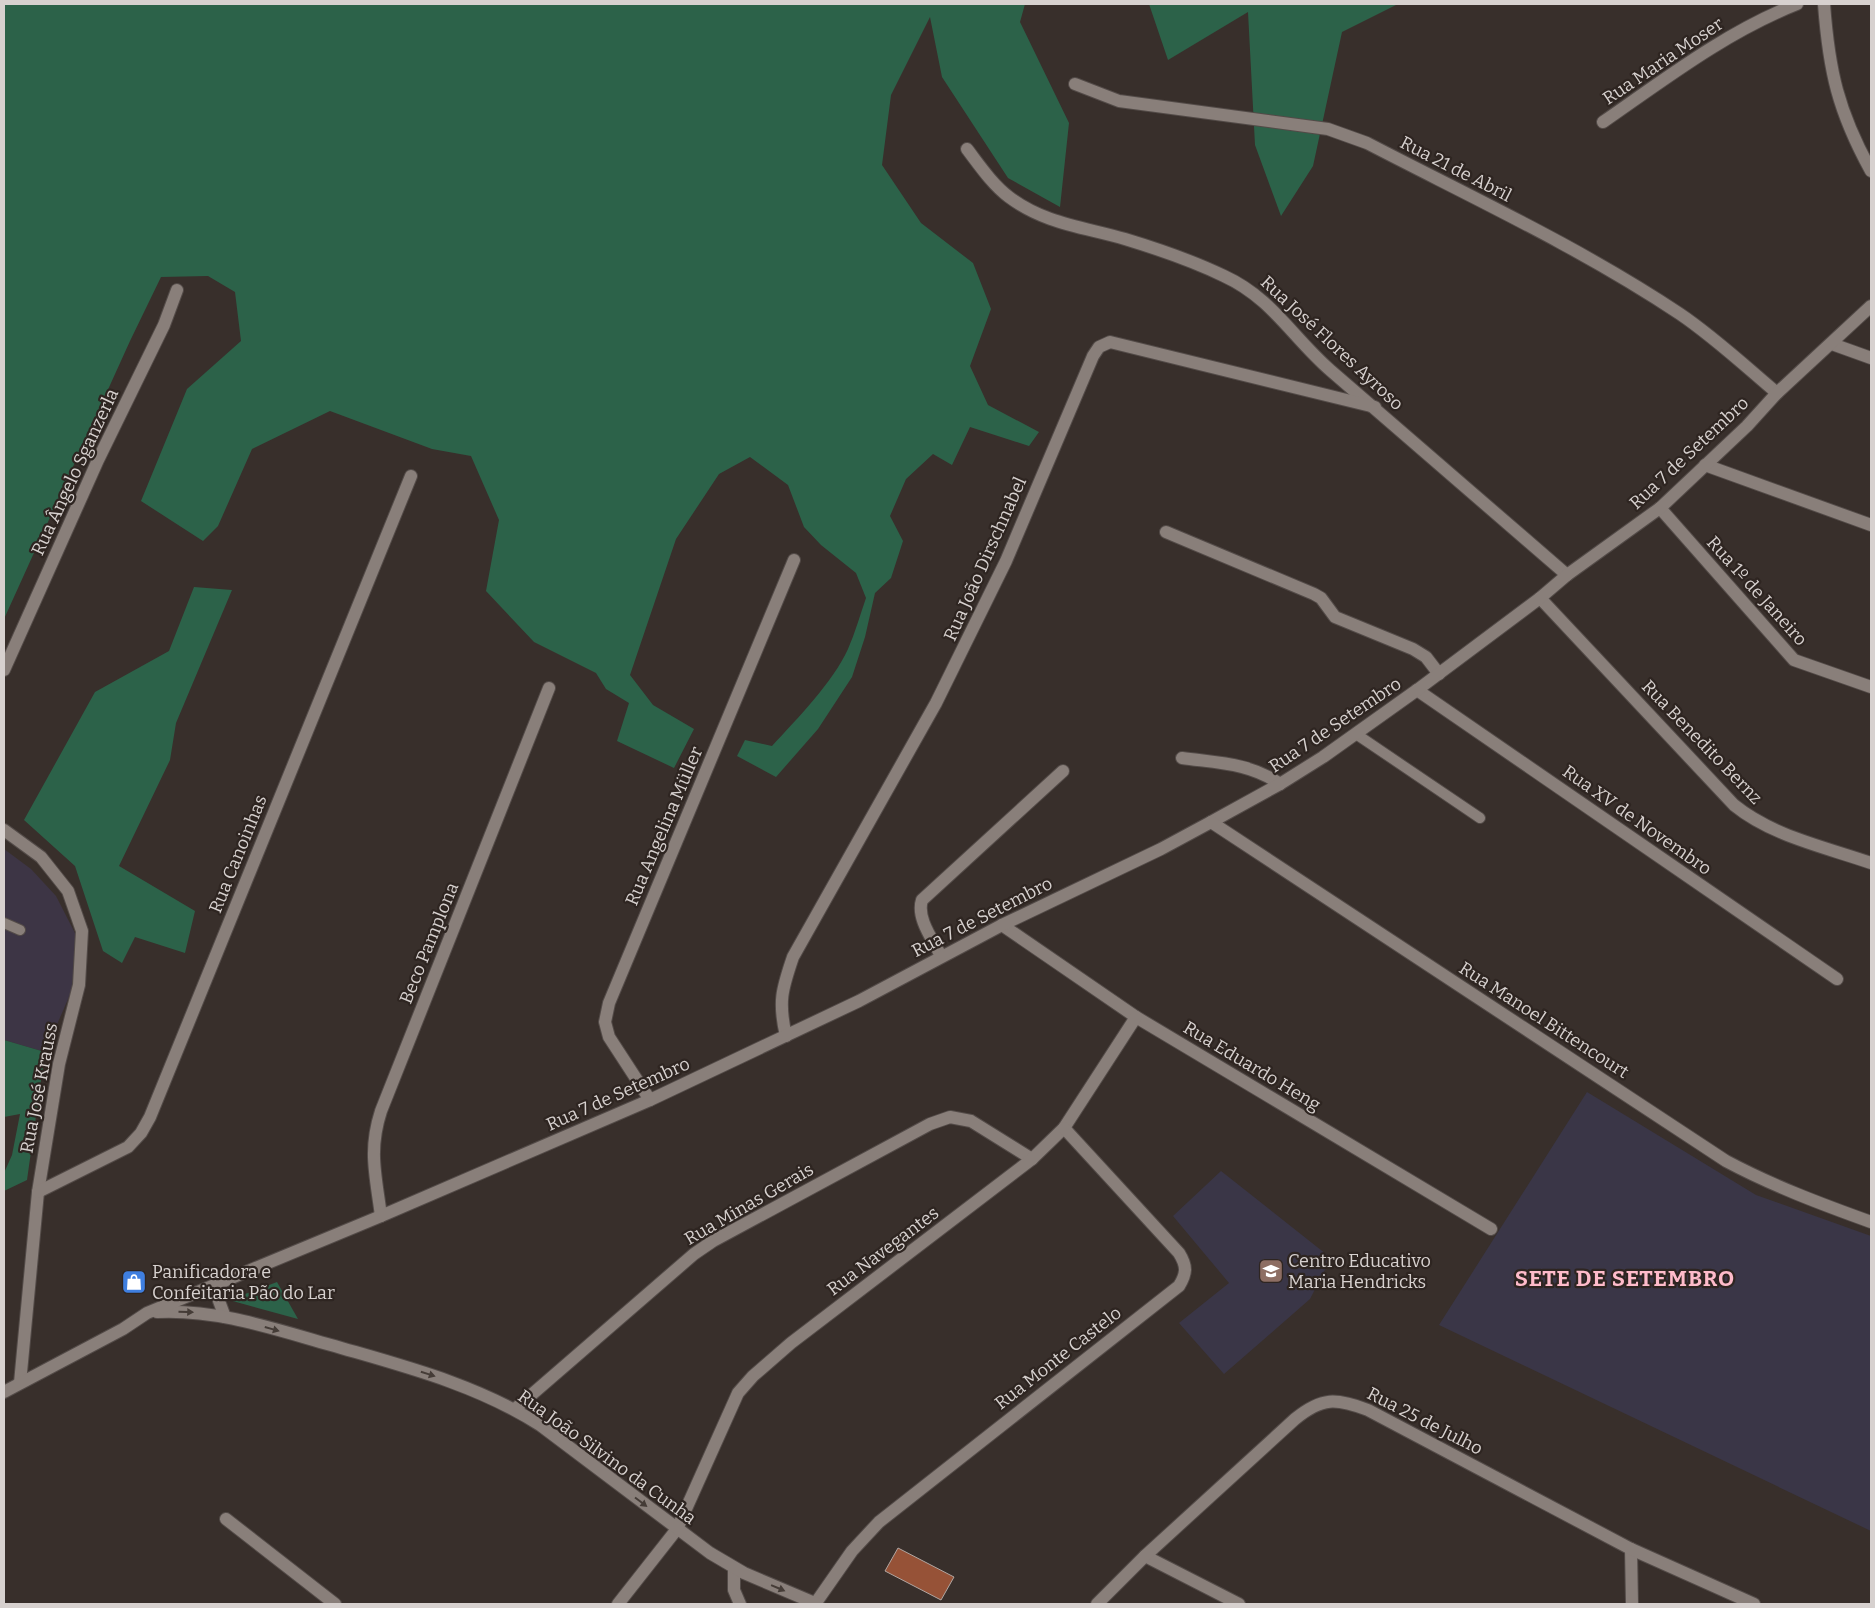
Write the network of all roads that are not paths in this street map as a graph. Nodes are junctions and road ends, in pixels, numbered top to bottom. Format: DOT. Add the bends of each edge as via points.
graph roads {
  1 [pos="1797,4"];
  2 [pos="1824,4"];
  3 [pos="1075,84"];
  4 [pos="1603,122"];
  5 [pos="967,149"];
  6 [pos="1871,171"];
  7 [pos="177,290"];
  8 [pos="1871,306"];
  9 [pos="1832,344"];
  10 [pos="1871,358"];
  11 [pos="1777,393"];
  12 [pos="1375,407"];
  13 [pos="1705,465"];
  14 [pos="411,476"];
  15 [pos="1660,508"];
  16 [pos="1871,525"];
  17 [pos="1166,532"];
  18 [pos="794,560"];
  19 [pos="1567,576"];
  20 [pos="1540,598"];
  21 [pos="4,670"];
  22 [pos="1439,674"];
  23 [pos="1871,687"];
  24 [pos="548,688"];
  25 [pos="1417,690"];
  26 [pos="1356,734"];
  27 [pos="1182,758"];
  28 [pos="1063,771"];
  29 [pos="1280,784"];
  30 [pos="1480,818"];
  31 [pos="1211,822"];
  32 [pos="4,830"];
  33 [pos="1871,863"];
  34 [pos="4,923"];
  35 [pos="1002,925"];
  36 [pos="20,930"];
  37 [pos="941,956"];
  38 [pos="1837,979"];
  39 [pos="1136,1017"];
  40 [pos="786,1036"];
  41 [pos="650,1100"];
  42 [pos="1064,1128"];
  43 [pos="1032,1159"];
  44 [pos="38,1192"];
  45 [pos="381,1216"];
  46 [pos="1871,1222"];
  47 [pos="1491,1229"];
  48 [pos="216,1284"];
  49 [pos="147,1313"];
  50 [pos="225,1317"];
  51 [pos="20,1383"];
  52 [pos="4,1392"];
  53 [pos="514,1409"];
  54 [pos="226,1519"];
  55 [pos="677,1529"];
  56 [pos="1631,1549"];
  57 [pos="1145,1556"];
  58 [pos="734,1568"];
  59 [pos="336,1604"];
  60 [pos="618,1604"];
  61 [pos="740,1604"];
  62 [pos="816,1604"];
  63 [pos="1097,1604"];
  64 [pos="1239,1604"];
  65 [pos="1632,1604"];
  66 [pos="1754,1604"];
  1 -- 4 [label="street, Rua Maria Moser" via="1766,16 1725,40"];
  2 -- 6 [label="street" via="1832,78 1839,104"];
  3 -- 11 [label="street, Rua 21 de Abril" via="1119,101 1328,129 1367,143 1593,260 1681,315"];
  5 -- 12 [label="street, Rua José Flores Ayroso" via="987,176 1009,197 1058,224 1124,239 1245,286 1262,299 1329,369"];
  7 -- 21 [label="street, Rua Ângelo Sganzerla" via="164,325 98,460"];
  8 -- 9 [label="street, Rua 7 de Setembro"];
  9 -- 10 [label="street"];
  9 -- 11 [label="street, Rua 7 de Setembro"];
  11 -- 13 [label="street, Rua 7 de Setembro"];
  12 -- 19 [label="street, Rua José Flores Ayroso"];
  12 -- 40 [label="street, Rua João Dirschnabel" via="1110,342 1099,347 1006,562 936,703 793,957 782,988 780,1013"];
  13 -- 15 [label="street, Rua 7 de Setembro"];
  13 -- 16 [label="street"];
  14 -- 44 [label="street, Rua Canoinhas" via="150,1117 128,1147"];
  15 -- 19 [label="street, Rua 7 de Setembro"];
  15 -- 23 [label="street, Rua 1º de Janeiro" via="1794,660"];
  17 -- 22 [label="street" via="1314,594 1335,617 1413,649 1426,657"];
  18 -- 41 [label="street, Rua Angelina Müller" via="608,1003 605,1022 608,1037"];
  19 -- 20 [label="street, Rua 7 de Setembro"];
  20 -- 22 [label="street, Rua 7 de Setembro"];
  20 -- 33 [label="street, Rua Benedito Bernz" via="1734,804 1751,818"];
  22 -- 25 [label="street, Rua 7 de Setembro"];
  24 -- 45 [label="street, Beco Pamplona" via="381,1111 374,1134 373,1156"];
  25 -- 26 [label="street, Rua 7 de Setembro"];
  25 -- 38 [label="street, Rua XV de Novembro"];
  26 -- 29 [label="street, Rua 7 de Setembro"];
  26 -- 30 [label="lane"];
  27 -- 29 [label="street" via="1248,767"];
  28 -- 37 [label="street" via="922,900 921,916"];
  29 -- 31 [label="street, Rua 7 de Setembro"];
  31 -- 35 [label="street, Rua 7 de Setembro"];
  31 -- 46 [label="street, Rua Manoel Bittencourt" via="1726,1161 1790,1192"];
  32 -- 44 [label="street, Rua José Krauss" via="40,857 68,891 82,931 79,985 59,1064"];
  34 -- 36 [label="lane"];
  35 -- 37 [label="street, Rua 7 de Setembro"];
  35 -- 39 [label="street, Rua Eduardo Heng"];
  37 -- 40 [label="street, Rua 7 de Setembro"];
  39 -- 42 [label="street, Rua Navegantes"];
  39 -- 47 [label="street, Rua Eduardo Heng"];
  40 -- 41 [label="street, Rua 7 de Setembro"];
  41 -- 45 [label="street, Rua 7 de Setembro"];
  42 -- 43 [label="street, Rua Navegantes"];
  42 -- 62 [label="street, Rua Monte Castelo" via="1179,1253 1185,1263 1186,1275 1179,1286 879,1522 852,1551"];
  43 -- 53 [label="street, Rua Minas Gerais" via="971,1121 950,1117 930,1124 694,1254"];
  43 -- 55 [label="street, Rua Navegantes" via="791,1343 753,1376 729,1410"];
  44 -- 51 [label="street, Rua José Krauss"];
  45 -- 48 [label="street, Rua 7 de Setembro"];
  48 -- 49 [label="street, Rua 7 de Setembro"];
  48 -- 50 [label="street"];
  49 -- 50 [label="street, Rua João Silvino da Cunha, one-way" via="198,1312"];
  49 -- 51 [label="street, Rua 7 de Setembro"];
  50 -- 53 [label="street, Rua João Silvino da Cunha, one-way" via="418,1371 483,1393"];
  51 -- 52 [label="street, Rua 7 de Setembro"];
  53 -- 55 [label="street, Rua João Silvino da Cunha, one-way" via="540,1425"];
  54 -- 59 [label="street"];
  55 -- 58 [label="street, Rua João Silvino da Cunha"];
  55 -- 60 [label="street, Rua Navegantes"];
  56 -- 57 [label="street, Rua 25 de Julho" via="1368,1410 1329,1400 1312,1405 1295,1419"];
  56 -- 65 [label="street"];
  56 -- 66 [label="street, Rua 25 de Julho"];
  57 -- 63 [label="street, Rua 25 de Julho"];
  57 -- 64 [label="street"];
  58 -- 61 [label="street" via="734,1590"];
  58 -- 62 [label="street, Rua João Silvino da Cunha, one-way"];
}
